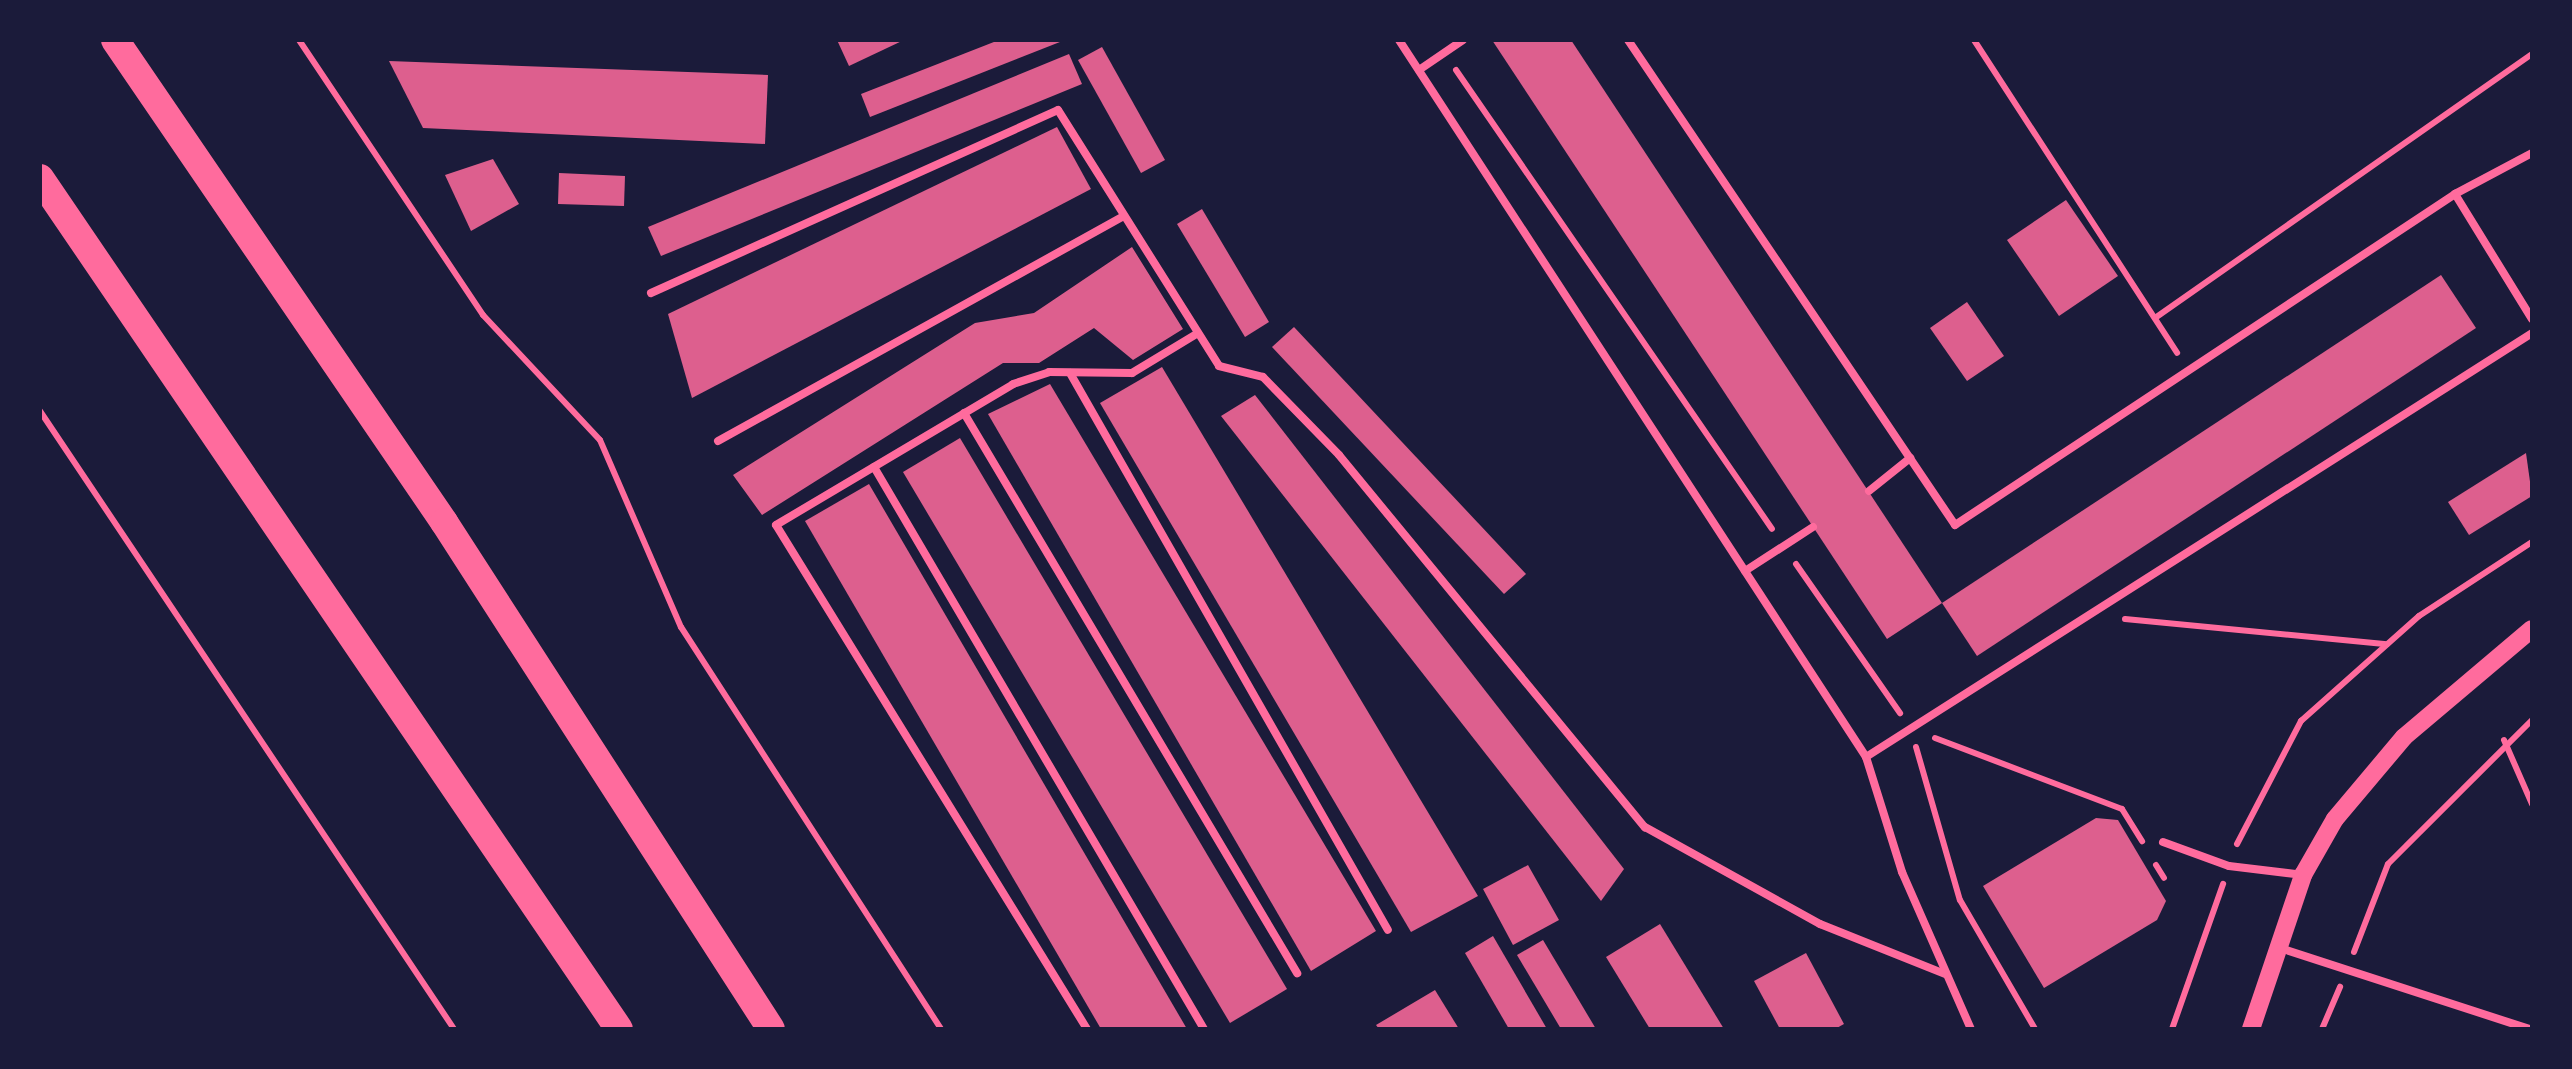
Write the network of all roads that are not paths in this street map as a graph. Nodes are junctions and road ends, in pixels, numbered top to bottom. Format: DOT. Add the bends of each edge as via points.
graph roads {
  1 [pos="115,40"];
  2 [pos="1399,40"];
  3 [pos="1463,40"];
  4 [pos="1628,40"];
  5 [pos="1419,70"];
  6 [pos="2532,153"];
  7 [pos="40,178"];
  8 [pos="2455,194"];
  9 [pos="1124,216"];
  10 [pos="652,292"];
  11 [pos="2532,319"];
  12 [pos="1198,333"];
  13 [pos="2532,333"];
  14 [pos="1070,372"];
  15 [pos="964,413"];
  16 [pos="718,441"];
  17 [pos="1910,458"];
  18 [pos="874,467"];
  19 [pos="1869,491"];
  20 [pos="1813,528"];
  21 [pos="1745,572"];
  22 [pos="2532,629"];
  23 [pos="1866,757"];
  24 [pos="2163,842"];
  25 [pos="2303,876"];
  26 [pos="1388,930"];
  27 [pos="2275,946"];
  28 [pos="1297,974"];
  29 [pos="1945,974"];
  30 [pos="619,1029"];
  31 [pos="771,1029"];
  32 [pos="1087,1029"];
  33 [pos="1204,1029"];
  34 [pos="1971,1029"];
  35 [pos="2252,1029"];
  36 [pos="2529,1029"];
  1 -- 31 [label="highway" via="444,522"];
  2 -- 5 [label="lane"];
  3 -- 5 [label="lane"];
  4 -- 17 [label="lane"];
  5 -- 21 [label="lane"];
  6 -- 8 [label="lane"];
  7 -- 30 [label="highway"];
  8 -- 11 [label="lane"];
  8 -- 17 [label="lane" via="1955,525"];
  9 -- 10 [label="lane" via="1058,110"];
  9 -- 12 [label="lane"];
  9 -- 16 [label="lane"];
  12 -- 14 [label="lane" via="1132,373"];
  12 -- 29 [label="lane" via="1219,366 1263,376 1339,455 1645,827 1820,924"];
  13 -- 23 [label="lane"];
  14 -- 15 [label="lane" via="1013,384"];
  14 -- 26 [label="lane"];
  15 -- 18 [label="lane"];
  15 -- 28 [label="lane"];
  17 -- 19 [label="lane"];
  18 -- 32 [label="lane" via="776,526"];
  18 -- 33 [label="lane"];
  20 -- 21 [label="lane"];
  21 -- 23 [label="lane"];
  22 -- 25 [label="street" via="2404,737 2335,819"];
  23 -- 29 [label="lane"];
  24 -- 25 [label="lane" via="2229,866"];
  25 -- 27 [label="street"];
  27 -- 35 [label="street"];
  27 -- 36 [label="lane" via="2345,975"];
  29 -- 34 [label="lane"];
}
